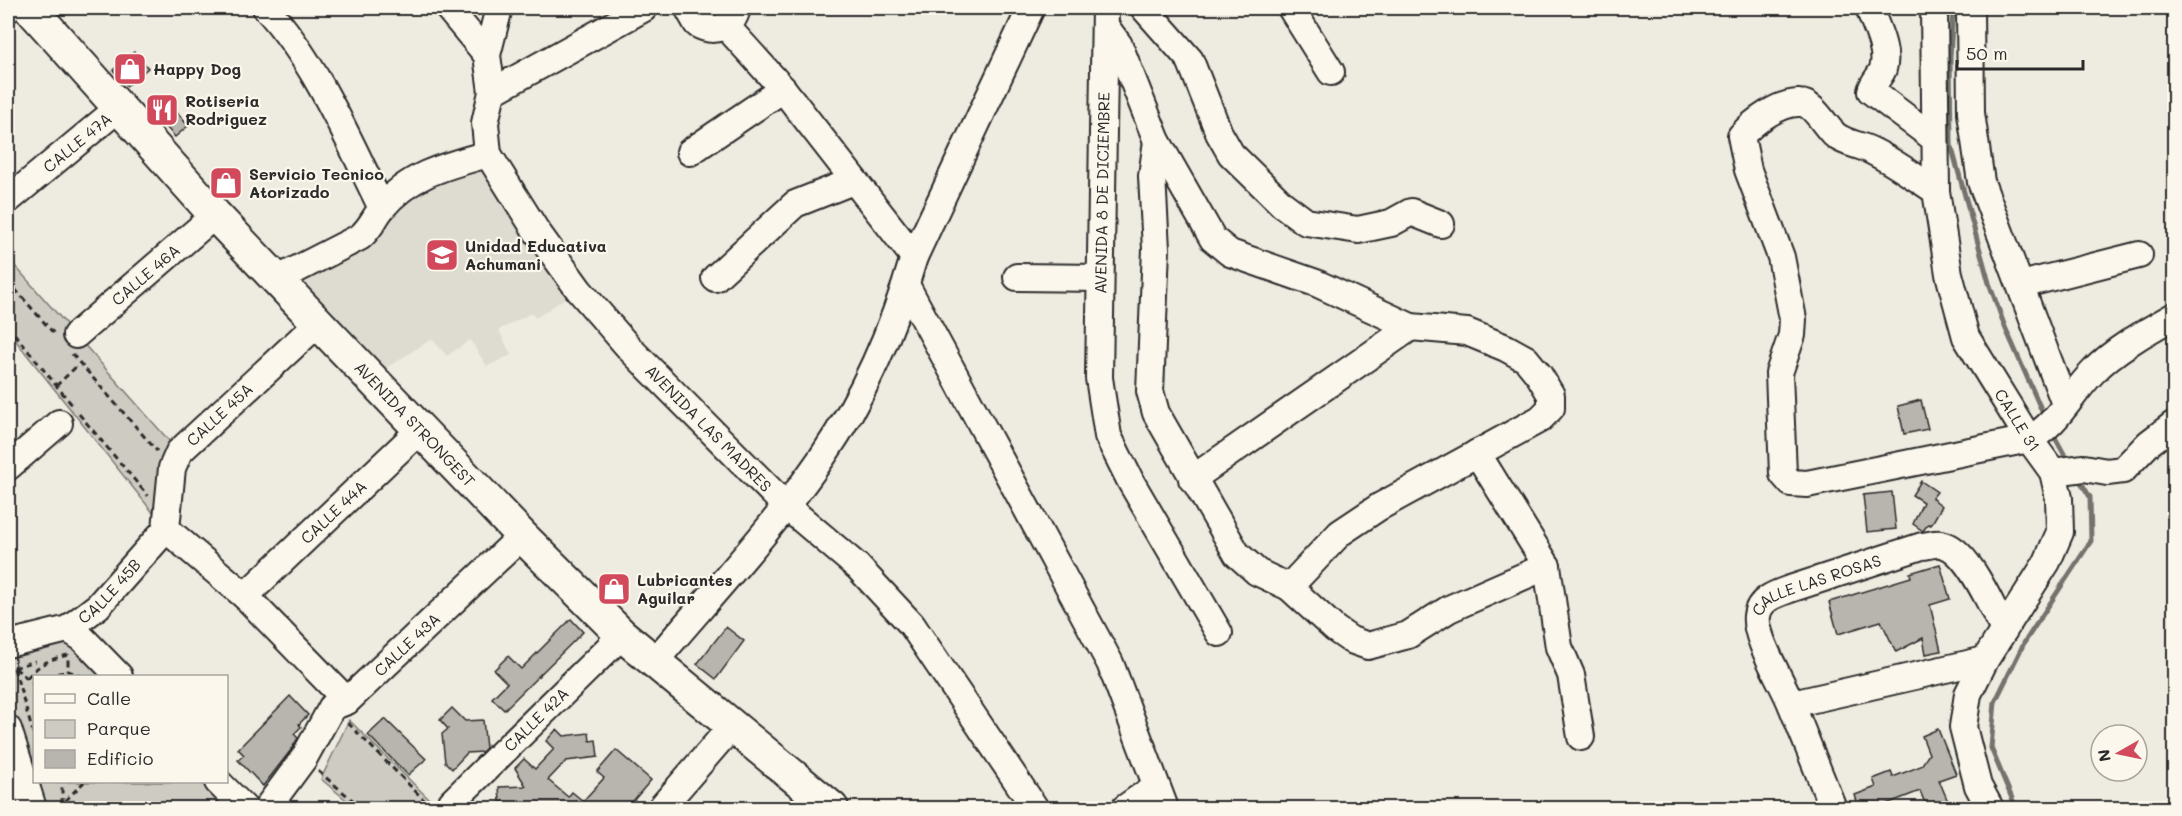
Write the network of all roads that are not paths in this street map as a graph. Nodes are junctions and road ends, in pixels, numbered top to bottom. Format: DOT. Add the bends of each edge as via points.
graph roads {
  1 [pos="30,8"];
  2 [pos="266,8"];
  3 [pos="448,8"];
  4 [pos="499,8"];
  5 [pos="644,8"];
  6 [pos="688,8"];
  7 [pos="1031,8"];
  8 [pos="1144,8"];
  9 [pos="1291,8"];
  10 [pos="1869,8"];
  11 [pos="1934,8"];
  12 [pos="1970,8"];
  13 [pos="732,17"];
  14 [pos="1105,17"];
  15 [pos="487,55"];
  16 [pos="1331,72"];
  17 [pos="783,89"];
  18 [pos="492,92"];
  19 [pos="120,107"];
  20 [pos="1935,139"];
  21 [pos="1157,141"];
  22 [pos="690,152"];
  23 [pos="488,154"];
  24 [pos="853,181"];
  25 [pos="1936,191"];
  26 [pos="8,200"];
  27 [pos="382,208"];
  28 [pos="215,215"];
  29 [pos="1441,224"];
  30 [pos="2139,255"];
  31 [pos="914,256"];
  32 [pos="1017,277"];
  33 [pos="715,278"];
  34 [pos="1100,279"];
  35 [pos="276,280"];
  36 [pos="906,285"];
  37 [pos="2021,285"];
  38 [pos="2175,316"];
  39 [pos="317,324"];
  40 [pos="1411,327"];
  41 [pos="67,341"];
  42 [pos="2061,409"];
  43 [pos="59,423"];
  44 [pos="2175,424"];
  45 [pos="421,429"];
  46 [pos="2034,437"];
  47 [pos="1477,453"];
  48 [pos="8,467"];
  49 [pos="2066,470"];
  50 [pos="1192,479"];
  51 [pos="785,505"];
  52 [pos="166,524"];
  53 [pos="522,536"];
  54 [pos="1547,566"];
  55 [pos="1289,587"];
  56 [pos="245,596"];
  57 [pos="2004,630"];
  58 [pos="1219,633"];
  59 [pos="622,635"];
  60 [pos="68,639"];
  61 [pos="11,656"];
  62 [pos="1985,660"];
  63 [pos="655,662"];
  64 [pos="118,675"];
  65 [pos="340,704"];
  66 [pos="1792,704"];
  67 [pos="732,726"];
  68 [pos="8,729"];
  69 [pos="1581,736"];
  70 [pos="219,783"];
  71 [pos="1160,798"];
  72 [pos="442,805"];
  73 [pos="33,808"];
  74 [pos="244,808"];
  75 [pos="267,808"];
  76 [pos="661,808"];
  77 [pos="832,808"];
  78 [pos="1035,808"];
  79 [pos="1125,808"];
  80 [pos="1833,808"];
  81 [pos="1990,808"];
  1 -- 19 [label="main road, AVENIDA STRONGEST"];
  2 -- 27 [label="street" via="286,30 308,66"];
  3 -- 15 [label="street"];
  4 -- 15 [label="street, AVENIDA LAS MADRES"];
  5 -- 18 [label="street"];
  6 -- 13 [label="street" via="692,19 704,28 719,29"];
  7 -- 31 [label="street"];
  8 -- 29 [label="street" via="1190,60 1219,134 1231,154 1306,222 1358,230 1391,223 1411,212"];
  9 -- 16 [label="street"];
  10 -- 20 [label="street" via="1884,50 1883,69 1871,91"];
  11 -- 20 [label="street, CALLE 31"];
  12 -- 37 [label="street" via="1971,113 1981,182"];
  13 -- 17 [label="street"];
  14 -- 21 [label="street"];
  14 -- 34 [label="street, AVENIDA 8 DE DICIEMBRE"];
  15 -- 18 [label="street, AVENIDA LAS MADRES"];
  17 -- 22 [label="street"];
  17 -- 24 [label="street"];
  18 -- 23 [label="street, AVENIDA LAS MADRES" via="485,123"];
  19 -- 26 [label="street, CALLE 47A"];
  19 -- 28 [label="main road, AVENIDA STRONGEST"];
  20 -- 25 [label="street, CALLE 31"];
  21 -- 40 [label="street" via="1198,216 1213,239 1230,253 1316,283"];
  21 -- 50 [label="street" via="1152,176 1156,249 1150,391 1156,413"];
  23 -- 27 [label="street" via="426,173 406,184"];
  23 -- 51 [label="street, AVENIDA LAS MADRES" via="579,290 631,350"];
  24 -- 31 [label="street"];
  24 -- 33 [label="street" via="795,204"];
  25 -- 46 [label="street, CALLE 31" via="1949,274 1966,337"];
  25 -- 46 [label="street" via="1873,151 1840,138 1802,102 1773,112 1741,136 1748,170 1781,257 1793,319 1792,335 1779,373 1783,474 1791,483 1807,484"];
  27 -- 35 [label="street" via="371,228 360,237"];
  28 -- 35 [label="main road, AVENIDA STRONGEST"];
  28 -- 41 [label="street, CALLE 46A"];
  30 -- 37 [label="street"];
  31 -- 36 [label="street"];
  32 -- 34 [label="street"];
  34 -- 58 [label="street, AVENIDA 8 DE DICIEMBRE" via="1099,378 1107,436"];
  35 -- 39 [label="main road, AVENIDA STRONGEST"];
  36 -- 51 [label="street" via="848,415 823,457"];
  36 -- 71 [label="street" via="1110,663"];
  37 -- 42 [label="street"];
  38 -- 42 [label="street" via="2095,369"];
  39 -- 45 [label="main road, AVENIDA STRONGEST"];
  39 -- 52 [label="street, CALLE 45A" via="179,452 172,468"];
  40 -- 47 [label="street" via="1467,332 1506,348 1526,359 1551,395 1551,408 1540,419"];
  40 -- 50 [label="street"];
  42 -- 46 [label="street"];
  43 -- 48 [label="street"];
  44 -- 49 [label="street" via="2123,470"];
  45 -- 53 [label="main road, AVENIDA STRONGEST"];
  45 -- 56 [label="street, CALLE 44A"];
  46 -- 49 [label="street, CALLE 31"];
  47 -- 54 [label="street"];
  47 -- 55 [label="street" via="1340,533"];
  49 -- 57 [label="street, CALLE 31" via="2059,498 2060,532 2047,562"];
  50 -- 55 [label="street" via="1238,554 1257,572"];
  51 -- 63 [label="street"];
  51 -- 78 [label="street, AVENIDA LAS MADRES" via="858,567 912,624"];
  52 -- 56 [label="street"];
  52 -- 60 [label="street, CALLE 45B"];
  53 -- 59 [label="main road, AVENIDA STRONGEST"];
  53 -- 65 [label="street, CALLE 43A"];
  54 -- 55 [label="street" via="1449,609 1408,635 1368,646 1335,629"];
  54 -- 69 [label="street" via="1559,647 1571,675"];
  56 -- 65 [label="street"];
  57 -- 62 [label="street, CALLE 31"];
  57 -- 66 [label="street, CALLE LAS ROSAS" via="1967,561 1941,544 1922,546 1790,589 1761,604 1756,618"];
  59 -- 63 [label="main road, AVENIDA STRONGEST"];
  59 -- 72 [label="street, CALLE 42A"];
  60 -- 61 [label="street, CALLE 45B"];
  60 -- 64 [label="street" via="82,638"];
  62 -- 66 [label="street"];
  62 -- 81 [label="street, CALLE 31" via="1968,694 1963,727 1978,786"];
  63 -- 67 [label="main road, AVENIDA STRONGEST"];
  65 -- 75 [label="street, CALLE 43A"];
  66 -- 80 [label="street, CALLE LAS ROSAS"];
  67 -- 76 [label="street"];
  67 -- 77 [label="main road, AVENIDA STRONGEST"];
  68 -- 73 [label="street"];
  70 -- 74 [label="street"];
  71 -- 79 [label="street"];
}
